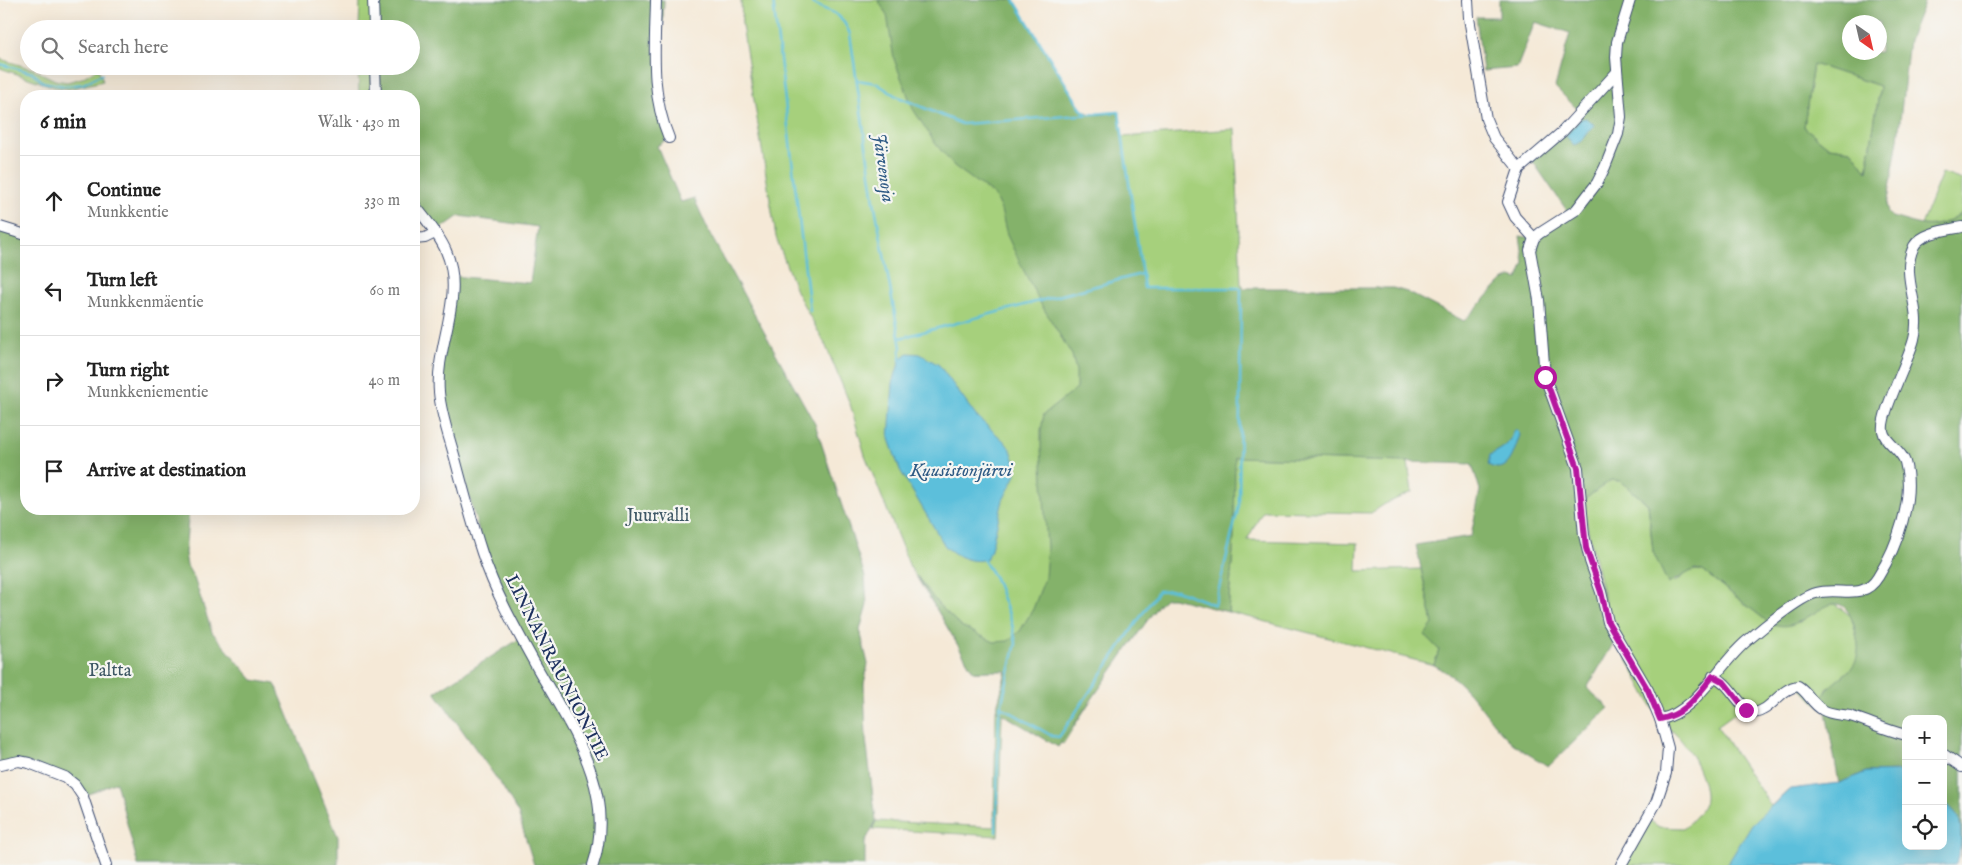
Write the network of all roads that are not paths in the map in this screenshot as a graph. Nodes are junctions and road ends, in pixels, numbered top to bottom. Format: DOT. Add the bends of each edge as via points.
graph roads {
  1 [pos="374,0"];
  2 [pos="656,0"];
  3 [pos="1468,0"];
  4 [pos="1630,0"];
  5 [pos="374,20"];
  6 [pos="1617,72"];
  7 [pos="375,75"];
  8 [pos="376,90"];
  9 [pos="669,138"];
  10 [pos="1519,169"];
  11 [pos="420,212"];
  12 [pos="0,227"];
  13 [pos="1962,227"];
  14 [pos="20,233"];
  15 [pos="435,233"];
  16 [pos="420,238"];
  17 [pos="1534,238"];
  18 [pos="1713,676"];
  19 [pos="1660,719"];
  20 [pos="1902,734"];
  21 [pos="1947,757"];
  22 [pos="0,765"];
  23 [pos="1962,767"];
  24 [pos="106,865"];
  25 [pos="593,865"];
  26 [pos="1621,865"];
  1 -- 5 [label="street"];
  2 -- 9 [label="street" via="655,82"];
  3 -- 10 [label="street" via="1486,119 1494,138"];
  4 -- 6 [label="street" via="1617,42"];
  6 -- 10 [label="street" via="1562,132"];
  6 -- 17 [label="street" via="1621,117 1612,150 1597,183 1576,210"];
  7 -- 8 [label="street"];
  10 -- 17 [label="street" via="1508,202 1515,217"];
  11 -- 15 [label="street, LINNANRAUNIONTIE"];
  12 -- 14 [label="street"];
  13 -- 18 [label="street" via="1926,236 1915,244 1909,262 1915,338 1889,403 1883,431 1901,452 1907,484 1903,515 1887,561 1873,585 1867,589 1815,593 1799,603 1749,639"];
  15 -- 16 [label="street"];
  15 -- 25 [label="street, LINNANRAUNIONTIE" via="446,250 453,284 438,374 442,410 492,583 591,768 600,816 598,849"];
  17 -- 19 [label="street" via="1530,250 1543,366 1578,468 1586,548 1608,622 1648,690"];
  18 -- 19 [label="street" via="1684,709 1670,718"];
  18 -- 20 [label="street" via="1724,682 1746,710 1753,713 1765,709 1788,689 1798,686 1826,712 1851,716"];
  19 -- 26 [label="street" via="1668,748 1666,773 1652,811"];
  21 -- 23 [label="street"];
  22 -- 24 [label="street" via="19,761 29,763 65,777 75,785 83,797"];
}
